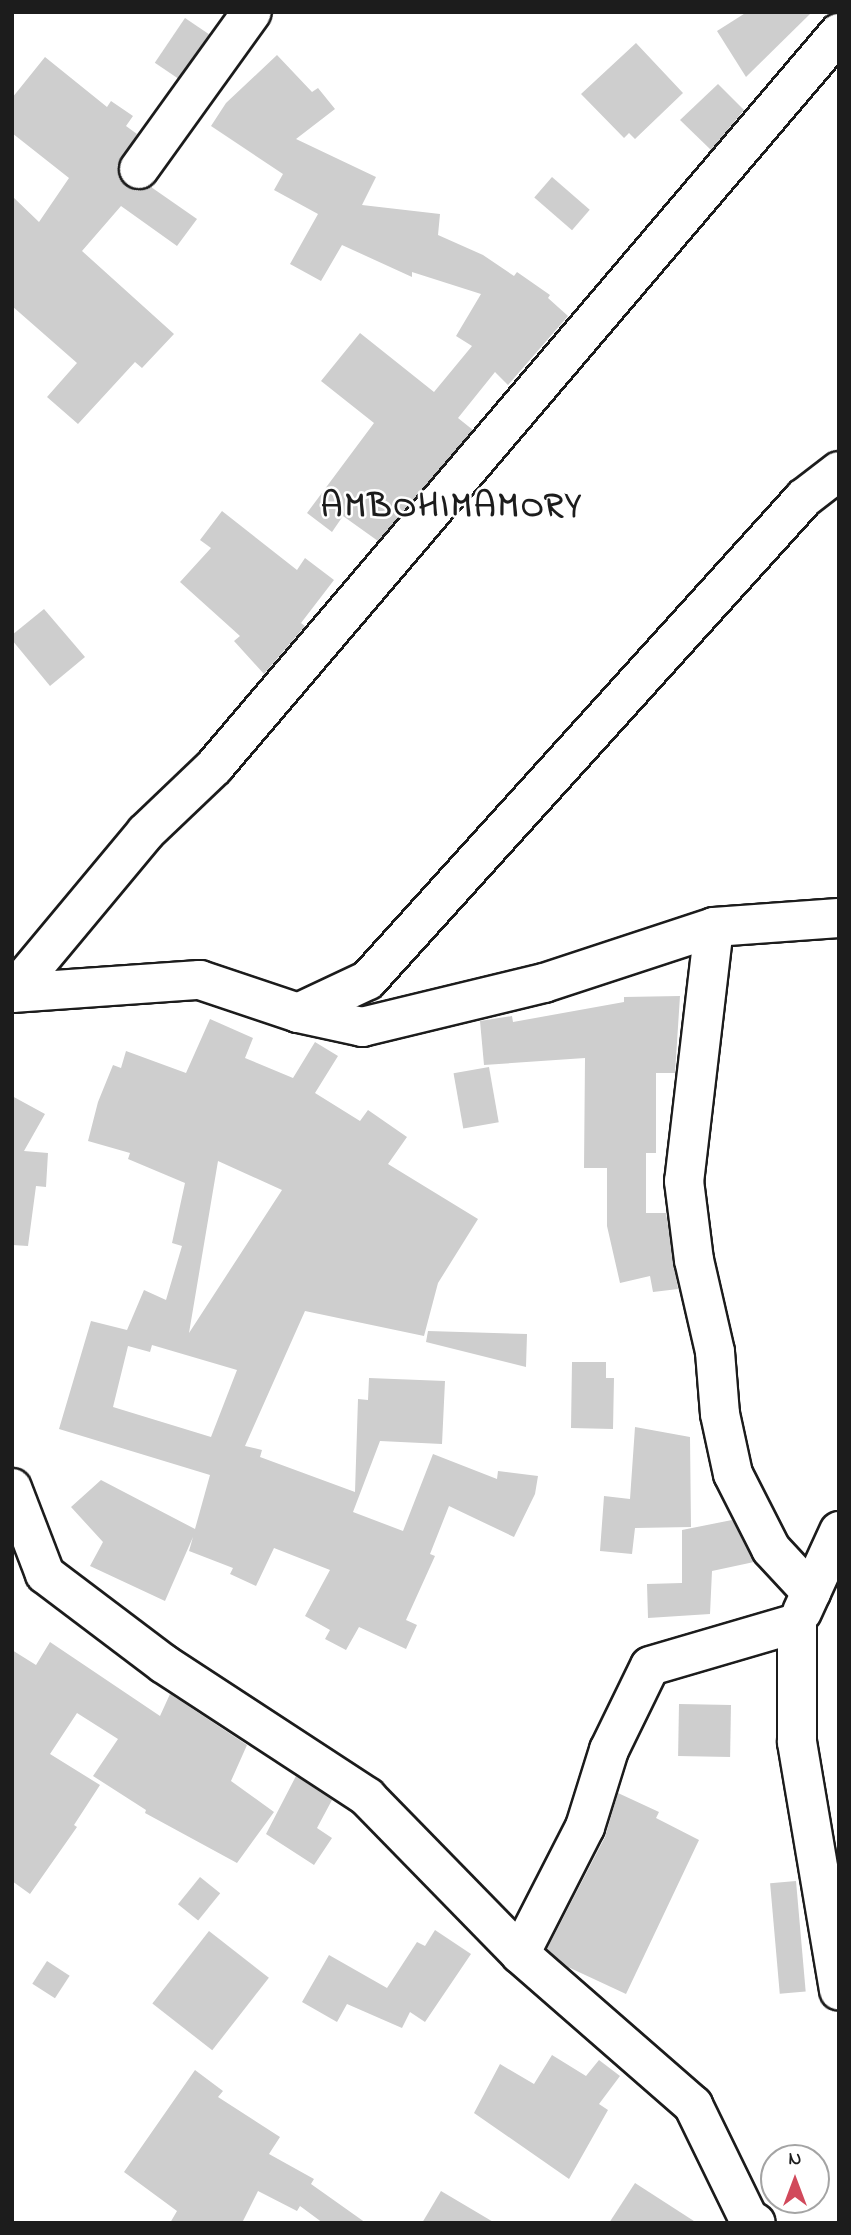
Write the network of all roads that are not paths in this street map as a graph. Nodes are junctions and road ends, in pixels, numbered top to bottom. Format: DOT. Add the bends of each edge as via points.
graph roads {
  1 [pos="252,12"];
  2 [pos="839,33"];
  3 [pos="139,169"];
  4 [pos="839,471"];
  5 [pos="839,918"];
  6 [pos="715,927"];
  7 [pos="298,1013"];
  8 [pos="12,1488"];
  9 [pos="839,1531"];
  10 [pos="804,1608"];
  11 [pos="520,1954"];
  12 [pos="839,1990"];
  13 [pos="756,2223"];
  1 -- 3 [label="street"];
  2 -- 7 [label="street" via="214,767 146,832 12,993 200,980"];
  4 -- 7 [label="street" via="804,498 368,980"];
  5 -- 6 [label="street"];
  6 -- 7 [label="street" via="544,983 362,1027"];
  6 -- 10 [label="street" via="684,1181 694,1260 715,1352 720,1414 733,1474"];
  8 -- 11 [label="street" via="45,1574 164,1664 367,1797"];
  9 -- 10 [label="street"];
  10 -- 11 [label="street" via="650,1667 609,1750 585,1826"];
  10 -- 12 [label="street" via="797,1742"];
  11 -- 13 [label="street" via="693,2105 748,2218"];
}
